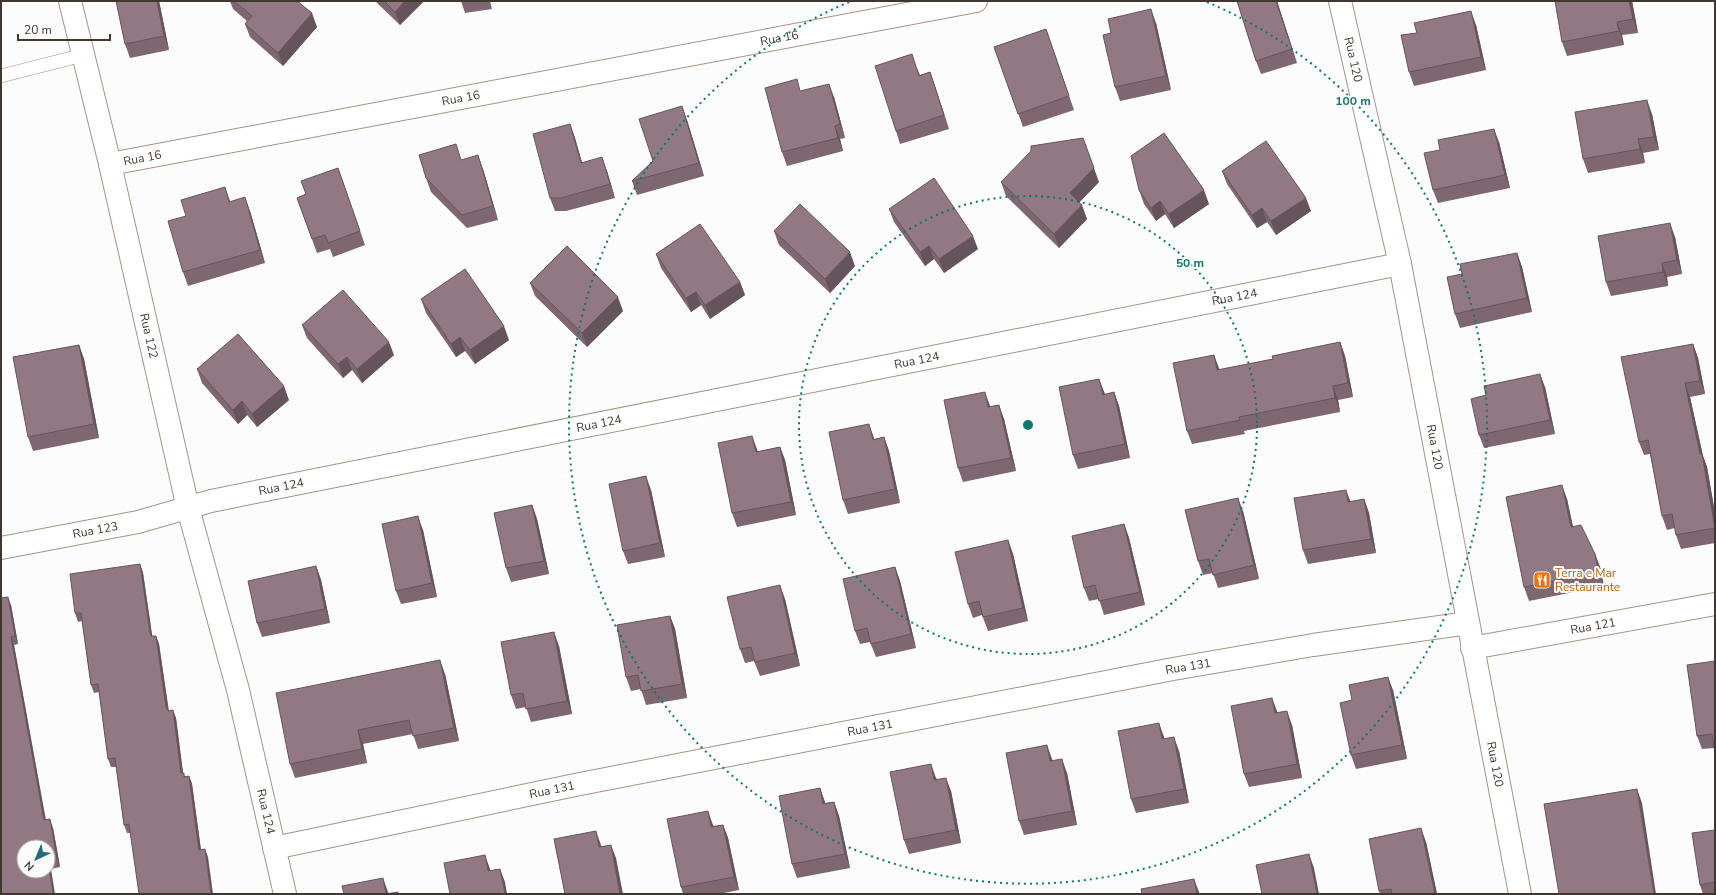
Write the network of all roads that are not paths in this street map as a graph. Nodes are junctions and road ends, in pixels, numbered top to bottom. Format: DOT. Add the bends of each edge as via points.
graph roads {
  1 [pos="70,1"];
  2 [pos="976,1"];
  3 [pos="1340,1"];
  4 [pos="84,55"];
  5 [pos="1,76"];
  6 [pos="110,164"];
  7 [pos="1400,264"];
  8 [pos="188,508"];
  9 [pos="1,548"];
  10 [pos="1715,604"];
  11 [pos="1468,623"];
  12 [pos="1472,648"];
  13 [pos="274,848"];
  14 [pos="285,894"];
  15 [pos="1520,894"];
  1 -- 4 [label="street, Rua 16"];
  2 -- 6 [label="street, Rua 16"];
  3 -- 7 [label="street, Rua 120"];
  4 -- 5 [label="lane"];
  4 -- 6 [label="street, Rua 16"];
  6 -- 8 [label="street, Rua 122"];
  7 -- 8 [label="street, Rua 124" via="288,485"];
  7 -- 11 [label="street, Rua 120"];
  8 -- 9 [label="street, Rua 123" via="138,522"];
  8 -- 13 [label="street, Rua 124" via="238,690"];
  10 -- 12 [label="street, Rua 121"];
  11 -- 12 [label="street, Rua 120"];
  11 -- 13 [label="street, Rua 131" via="1313,645 1173,669 580,784"];
  12 -- 15 [label="street, Rua 120"];
  13 -- 14 [label="street, Rua 124"];
}
